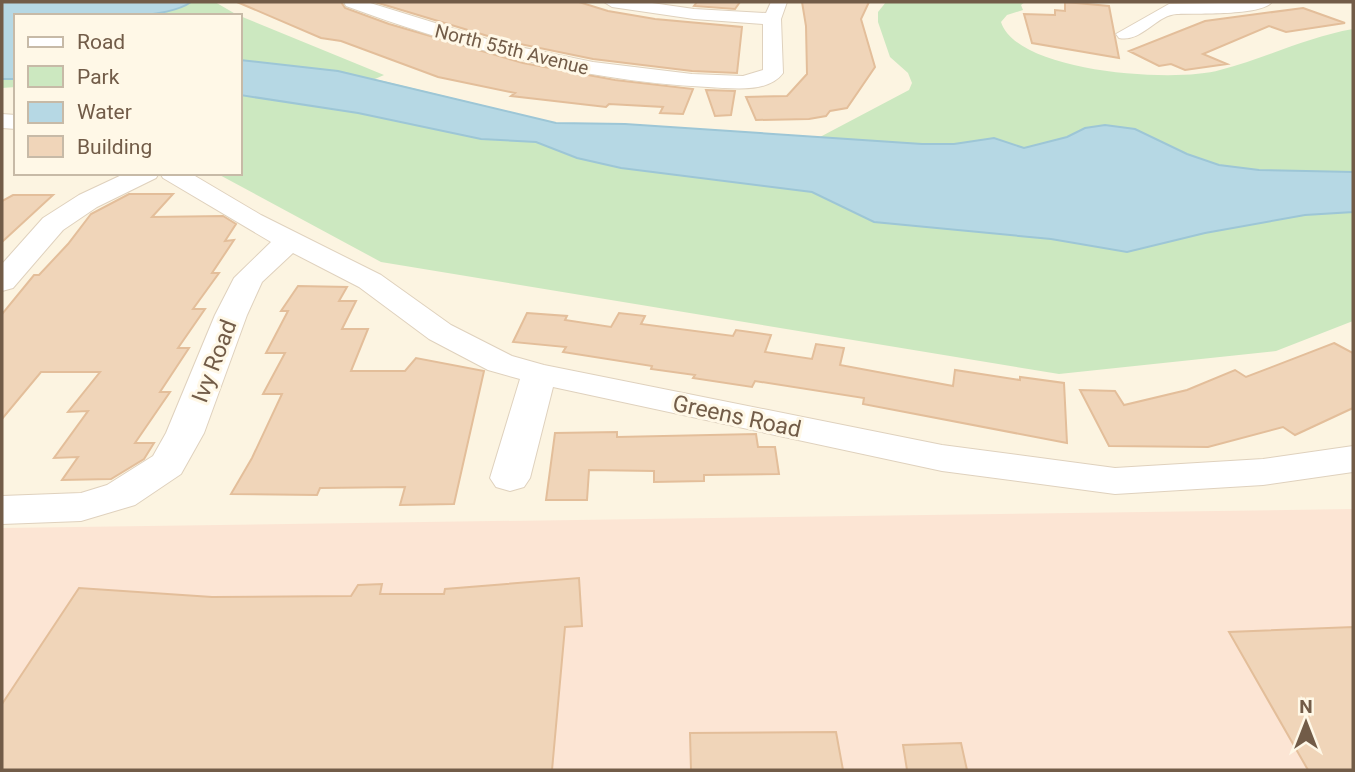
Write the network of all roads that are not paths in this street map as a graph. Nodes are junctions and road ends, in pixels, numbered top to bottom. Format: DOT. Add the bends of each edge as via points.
graph roads {
  1 [pos="352,2"];
  2 [pos="612,2"];
  3 [pos="1150,2"];
  4 [pos="1264,2"];
  5 [pos="1168,9"];
  6 [pos="775,10"];
  7 [pos="1125,34"];
  8 [pos="143,175"];
  9 [pos="175,175"];
  10 [pos="289,241"];
  11 [pos="2,282"];
  12 [pos="539,374"];
  13 [pos="1353,459"];
  14 [pos="510,478"];
  15 [pos="2,510"];
  1 -- 6 [label="street, North 55th Avenue" via="501,51 564,65 706,81 759,80 773,73"];
  2 -- 6 [label="street" via="694,14"];
  3 -- 5 [label="street"];
  4 -- 5 [label="street" via="1217,9"];
  5 -- 7 [label="street"];
  8 -- 11 [label="street" via="52,224"];
  9 -- 10 [label="street, Greens Road"];
  10 -- 12 [label="street, Greens Road" via="370,281 440,332 500,363"];
  10 -- 15 [label="street, Ivy Road" via="249,278 185,433 167,465 121,495 81,507"];
  12 -- 13 [label="street, Greens Road" via="942,458 1115,481 1263,472"];
  12 -- 14 [label="street"];
}
